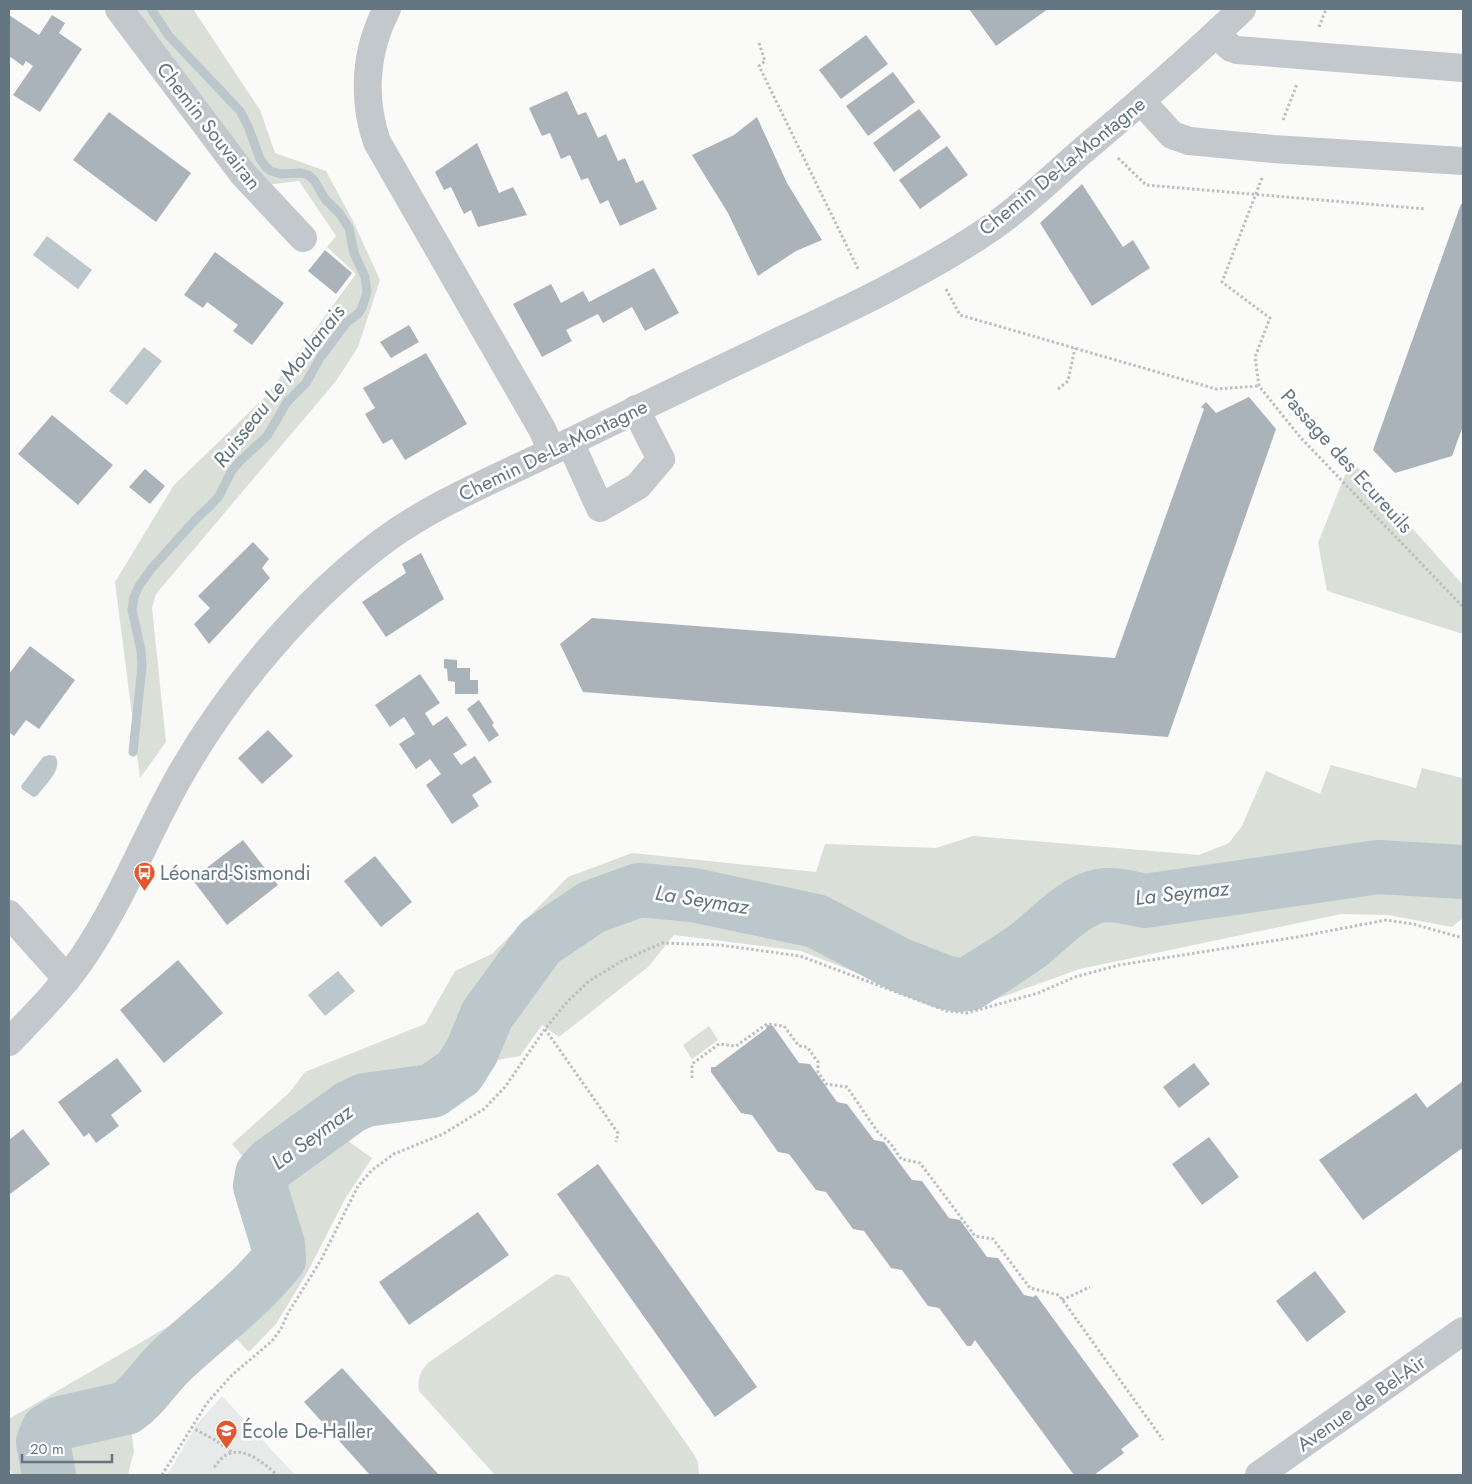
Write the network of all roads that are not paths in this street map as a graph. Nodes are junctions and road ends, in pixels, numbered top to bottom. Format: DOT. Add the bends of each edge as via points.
graph roads {
  1 [pos="119,9"];
  2 [pos="387,9"];
  3 [pos="1242,9"];
  4 [pos="1216,34"];
  5 [pos="1463,68"];
  6 [pos="1142,102"];
  7 [pos="1463,161"];
  8 [pos="303,238"];
  9 [pos="636,409"];
  10 [pos="561,446"];
  11 [pos="9,914"];
  12 [pos="67,979"];
  13 [pos="9,1042"];
  14 [pos="1463,1331"];
  15 [pos="1259,1475"];
  1 -- 8 [label="street, Chemin Souvairan" via="243,174"];
  2 -- 10 [label="street" via="375,39 367,85 371,125 377,142 542,429"];
  3 -- 4 [label="street, Chemin De-La-Montagne"];
  4 -- 5 [label="street" via="1237,50"];
  4 -- 6 [label="street, Chemin De-La-Montagne"];
  6 -- 7 [label="street" via="1172,135 1189,141"];
  6 -- 9 [label="street, Chemin De-La-Montagne" via="1004,218 950,254 897,284"];
  9 -- 10 [label="street, Chemin De-La-Montagne"];
  9 -- 10 [label="street" via="661,459 638,486 600,508"];
  10 -- 12 [label="street, Chemin De-La-Montagne" via="436,508 386,539 342,574 303,612 251,673 202,740 179,777 106,919"];
  11 -- 12 [label="street"];
  12 -- 13 [label="street, Chemin De-La-Montagne"];
  14 -- 15 [label="street, Avenue de Bel-Air"];
}
